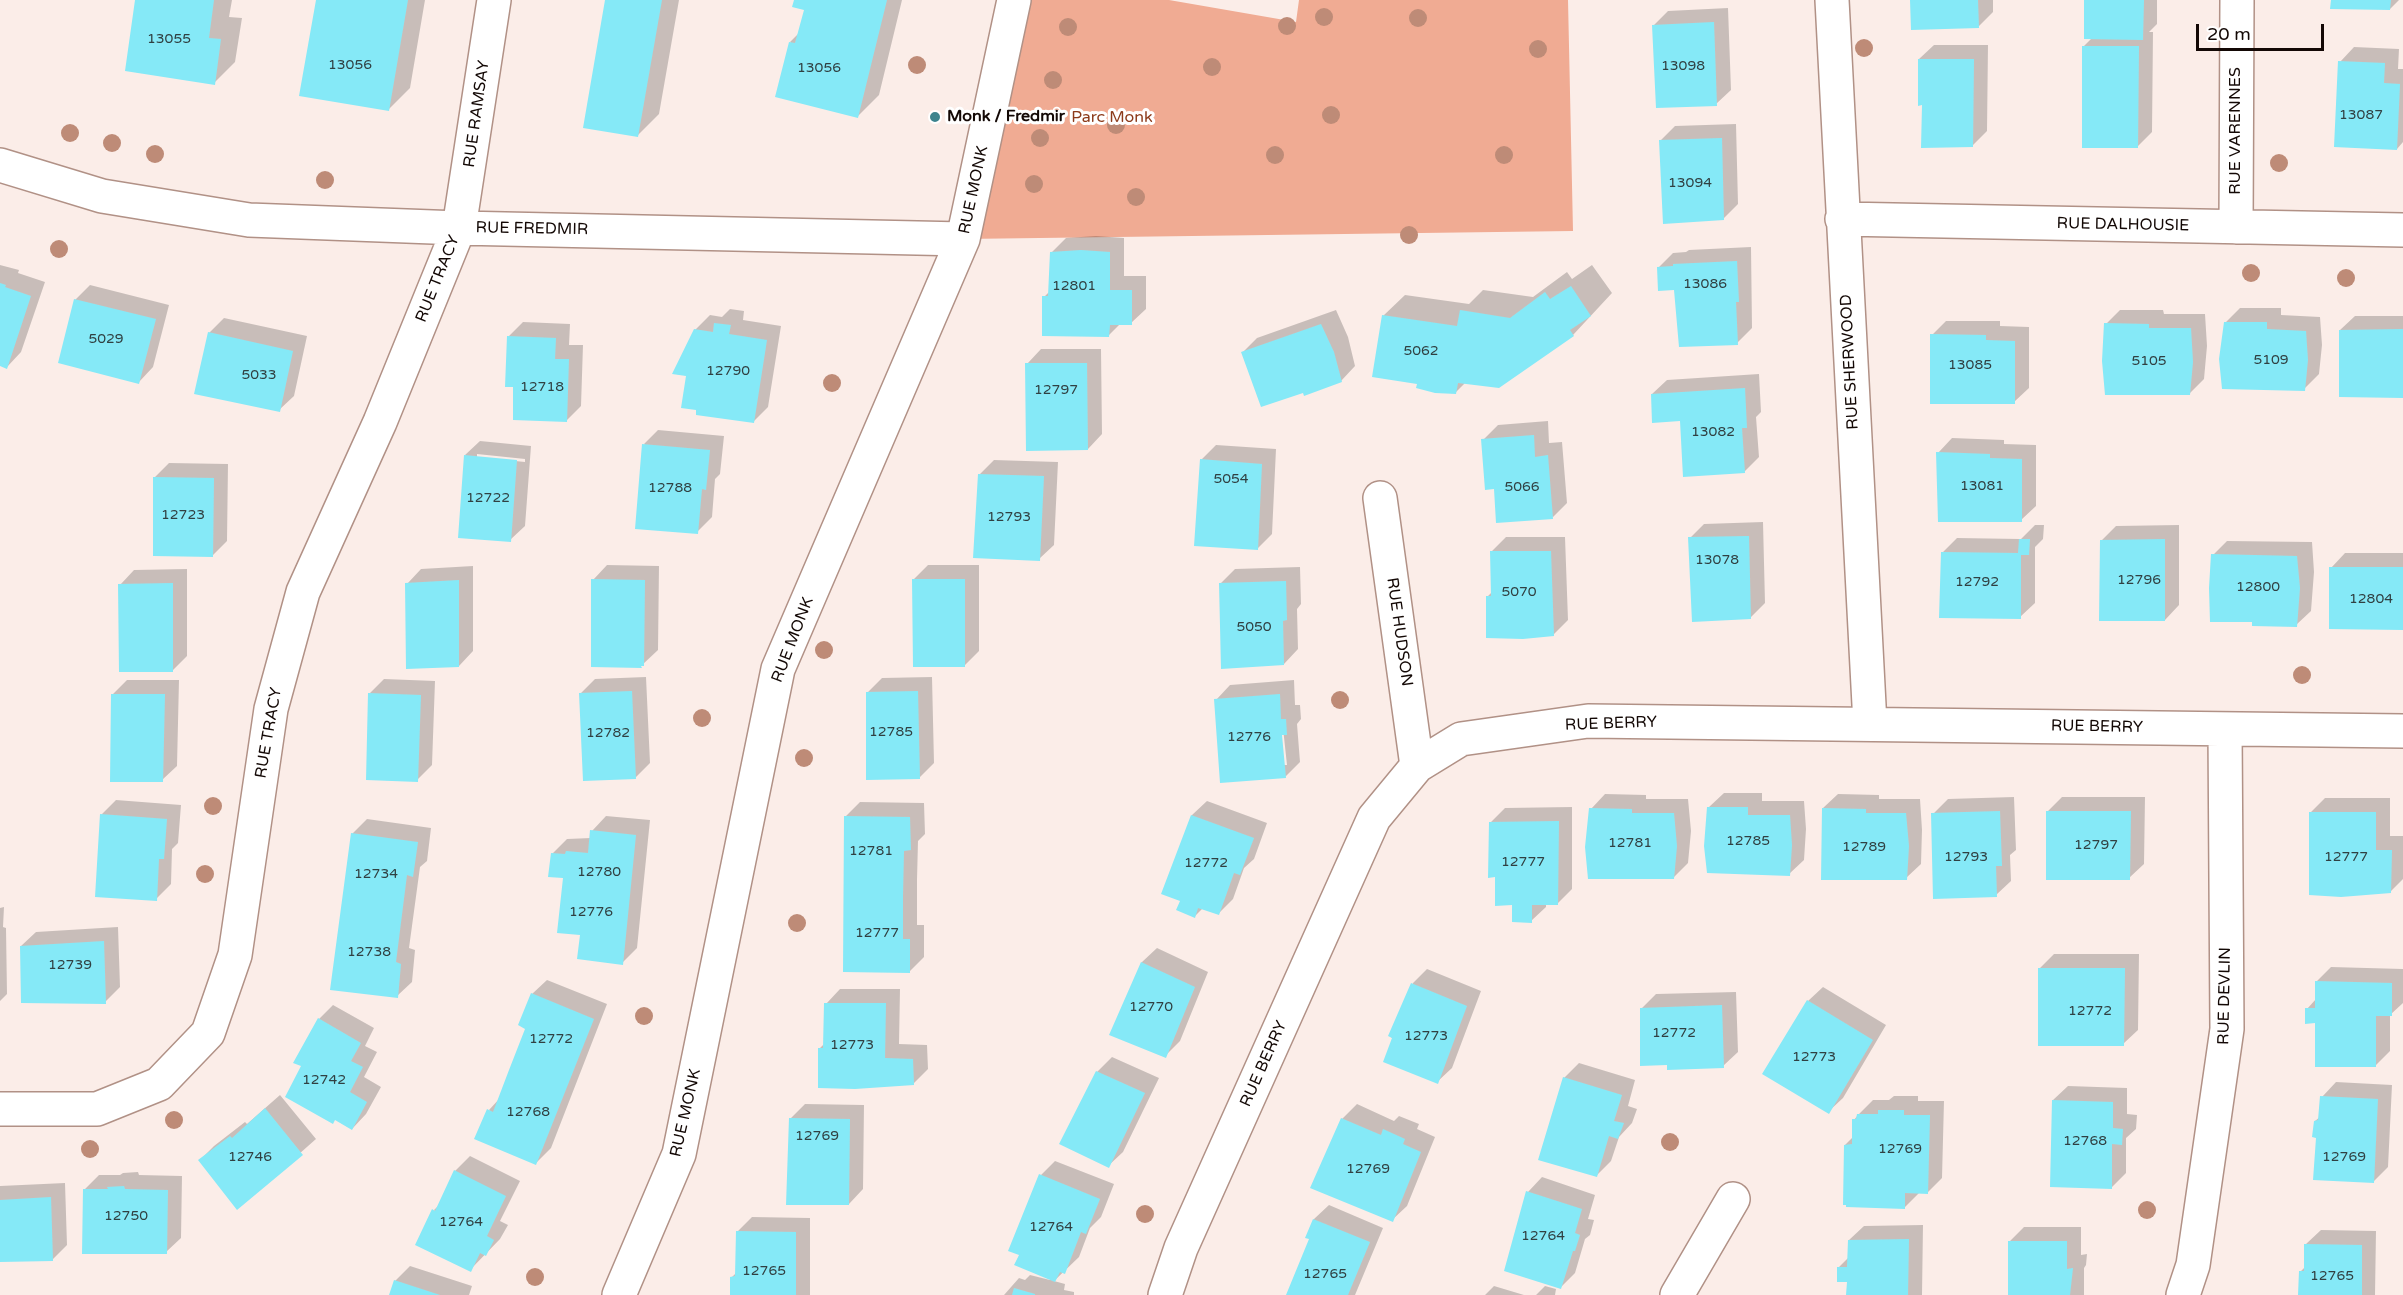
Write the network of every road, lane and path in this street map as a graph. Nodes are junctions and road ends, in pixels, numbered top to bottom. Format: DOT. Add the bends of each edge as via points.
graph roads {
  1 [pos="494,0"];
  2 [pos="1014,0"];
  3 [pos="1832,0"];
  4 [pos="2236,0"];
  5 [pos="0,165"];
  6 [pos="1842,219"];
  7 [pos="2236,227"];
  8 [pos="459,228"];
  9 [pos="2403,230"];
  10 [pos="963,239"];
  11 [pos="1380,498"];
  12 [pos="1870,724"];
  13 [pos="2225,729"];
  14 [pos="2403,731"];
  15 [pos="1417,766"];
  16 [pos="0,1109"];
  17 [pos="1733,1199"];
  18 [pos="619,1295"];
  19 [pos="1165,1295"];
  20 [pos="1677,1295"];
  21 [pos="2183,1295"];
  1 -- 8 [label="street, RUE RAMSAY"];
  2 -- 10 [label="street, RUE MONK"];
  3 -- 6 [label="street, RUE SHERWOOD"];
  4 -- 7 [label="street, RUE VARENNES"];
  5 -- 8 [label="street, RUE FREDMIR" via="102,196 249,220"];
  6 -- 7 [label="street, RUE DALHOUSIE"];
  6 -- 12 [label="street, RUE SHERWOOD"];
  7 -- 9 [label="street, RUE DALHOUSIE"];
  8 -- 10 [label="street, RUE FREDMIR"];
  8 -- 16 [label="street, RUE TRACY" via="380,422 303,592 271,709 235,955 208,1033 159,1084 97,1109"];
  10 -- 18 [label="street, RUE MONK" via="778,669 679,1154"];
  11 -- 15 [label="street, RUE HUDSON"];
  12 -- 13 [label="street, RUE BERRY"];
  12 -- 15 [label="street, RUE BERRY" via="1588,721 1461,739"];
  13 -- 14 [label="street, RUE BERRY"];
  13 -- 21 [label="street, RUE DEVLIN" via="2227,1029 2193,1265"];
  15 -- 19 [label="street, RUE BERRY" via="1374,818 1181,1248"];
  17 -- 20 [label="street"];
}
